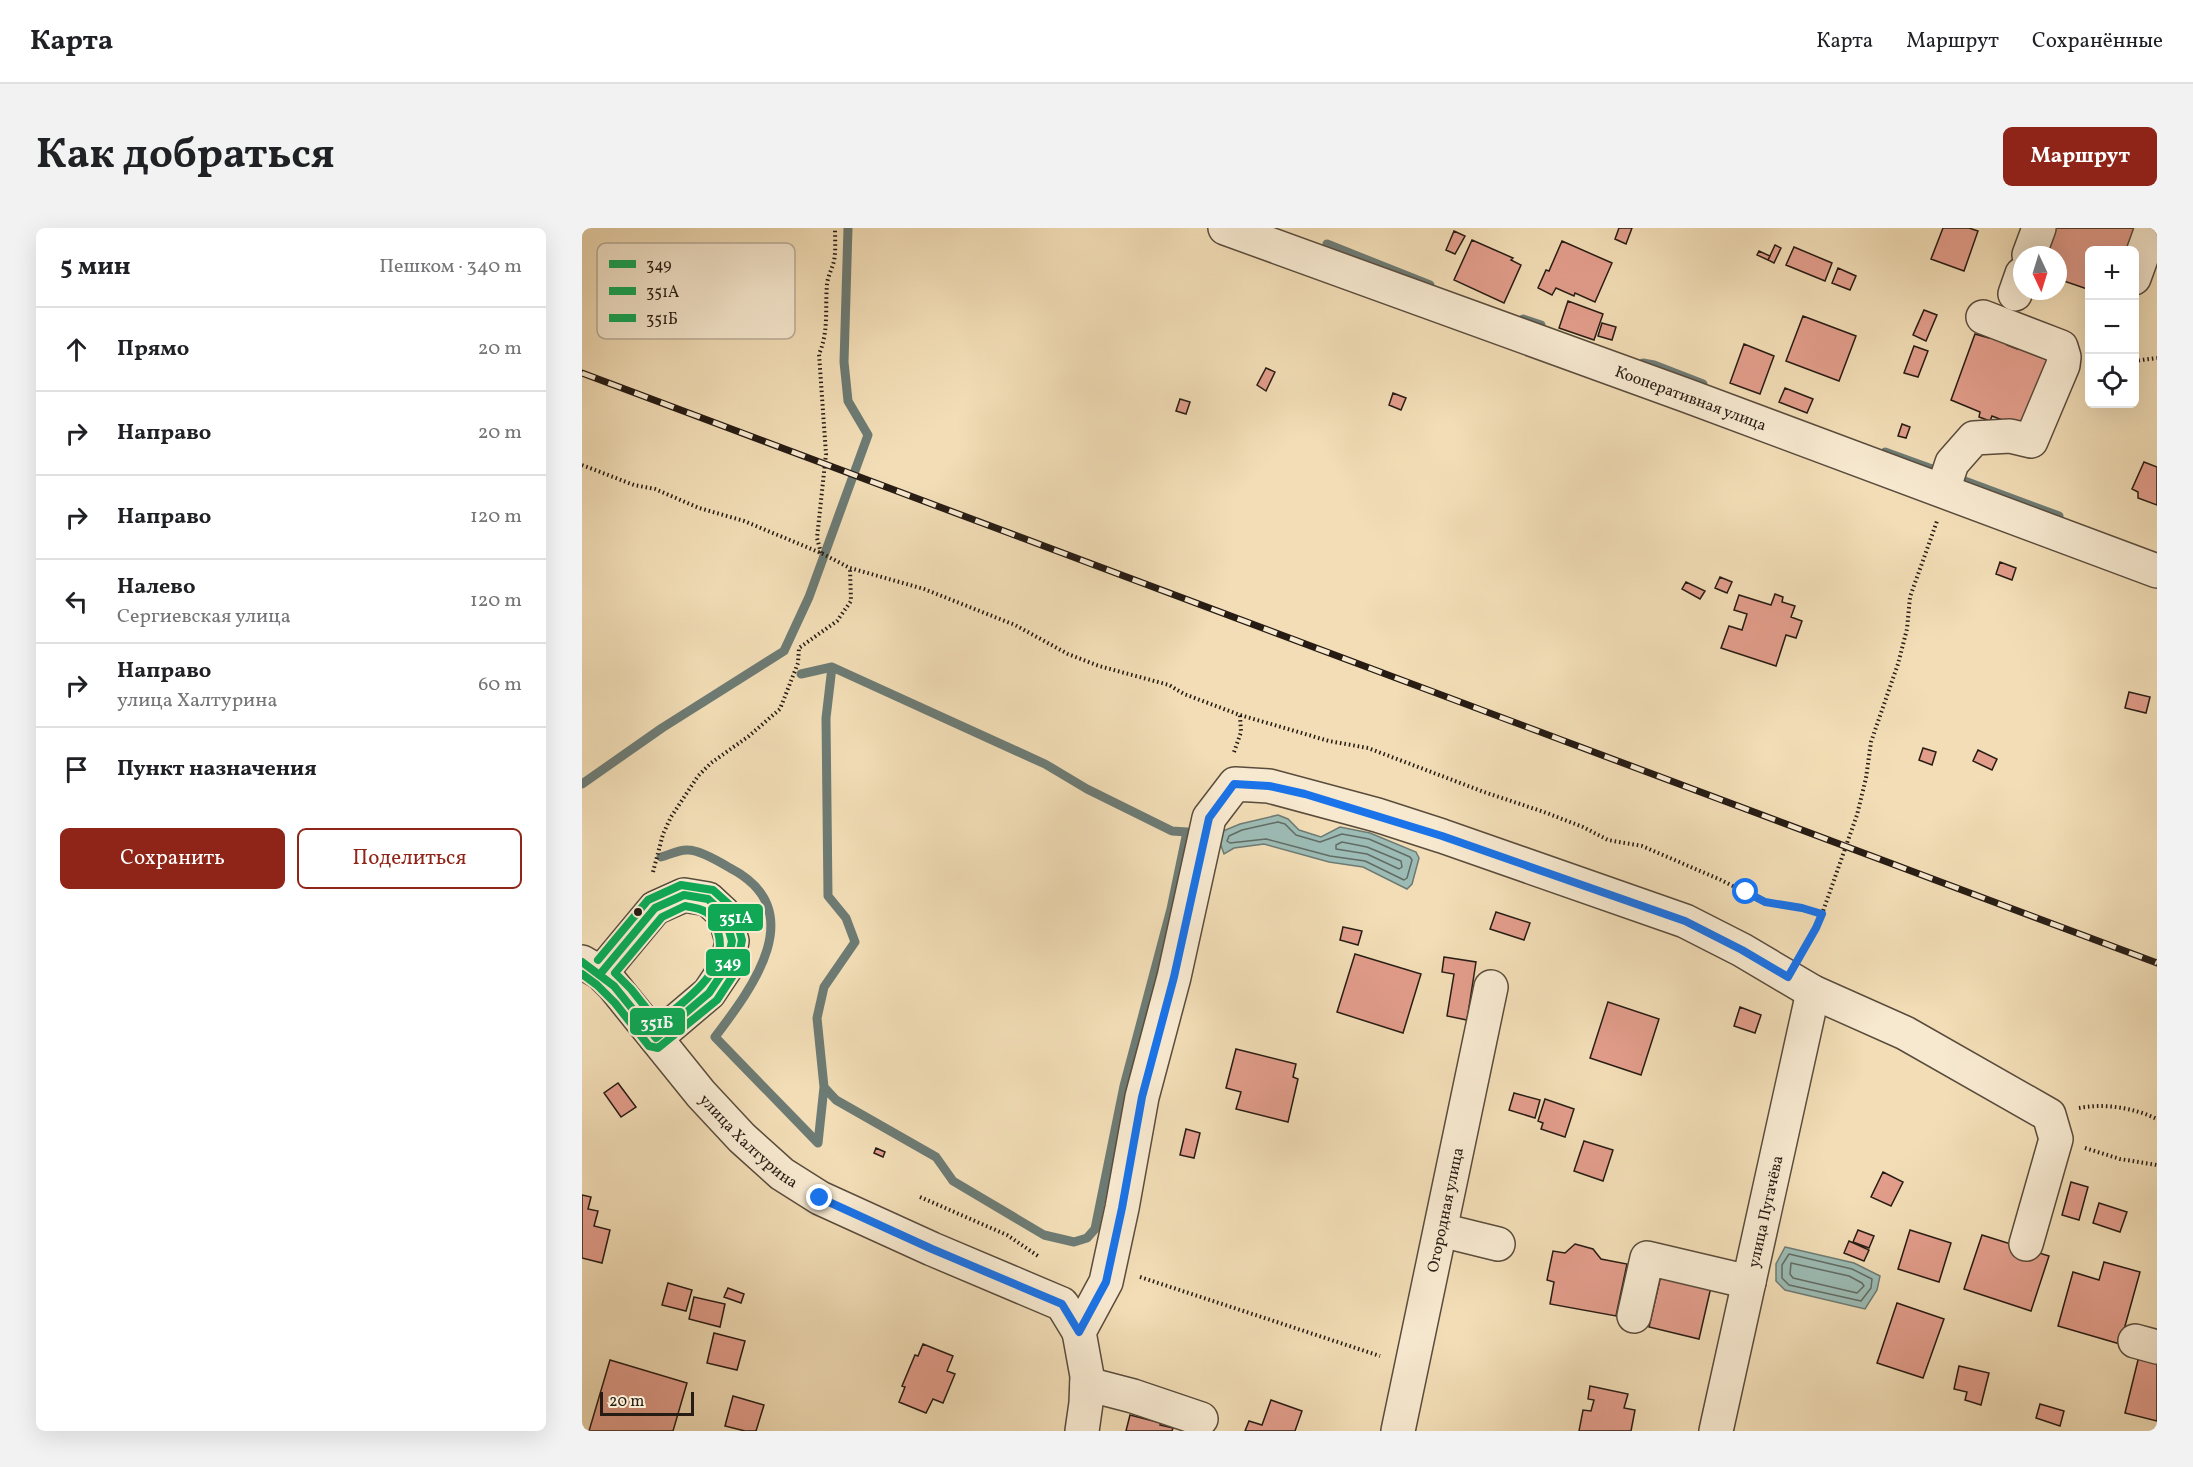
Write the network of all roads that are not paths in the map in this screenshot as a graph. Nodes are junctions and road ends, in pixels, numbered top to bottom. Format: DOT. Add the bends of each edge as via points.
graph roads {
  1 [pos="1225,228"];
  2 [pos="2039,228"];
  3 [pos="2152,228"];
  4 [pos="2032,246"];
  5 [pos="2139,264"];
  6 [pos="1983,317"];
  7 [pos="1941,502"];
  8 [pos="2157,571"];
  9 [pos="591,968"];
  10 [pos="1801,985"];
  11 [pos="1491,987"];
  12 [pos="656,1038"];
  13 [pos="1441,1230"];
  14 [pos="1498,1244"];
  15 [pos="2026,1244"];
  16 [pos="1749,1282"];
  17 [pos="1634,1316"];
  18 [pos="1079,1332"];
  19 [pos="1087,1384"];
  20 [pos="1201,1419"];
  21 [pos="1082,1431"];
  22 [pos="1398,1431"];
  23 [pos="1716,1431"];
  1 -- 7 [label="street, Кооперативная улица" via="1688,396"];
  2 -- 4 [label="street"];
  3 -- 5 [label="street"];
  6 -- 7 [label="street" via="2061,347 2063,365 2031,441 2010,436 1974,438 1953,463"];
  7 -- 8 [label="street, Кооперативная улица"];
  9 -- 12 [label="street, улица Халтурина" via="628,1001"];
  9 -- 12 [label="street" via="655,908 684,895 708,899 724,914 732,941 727,966 708,993"];
  10 -- 15 [label="street" via="1905,1033 2052,1127"];
  10 -- 16 [label="street, улица Пугачёва"];
  10 -- 18 [label="street" via="1685,921 1442,836 1305,794 1234,784 1209,818 1174,977 1142,1097 1106,1282"];
  11 -- 13 [label="street, Огородная улица"];
  12 -- 18 [label="street, улица Халтурина" via="701,1094 782,1174 820,1198 1062,1304"];
  13 -- 14 [label="street"];
  13 -- 22 [label="street, Огородная улица"];
  16 -- 17 [label="street" via="1647,1258"];
  16 -- 23 [label="street, улица Пугачёва"];
  18 -- 19 [label="street, улица Халтурина"];
  19 -- 20 [label="street"];
  19 -- 21 [label="street, улица Халтурина"];
}
